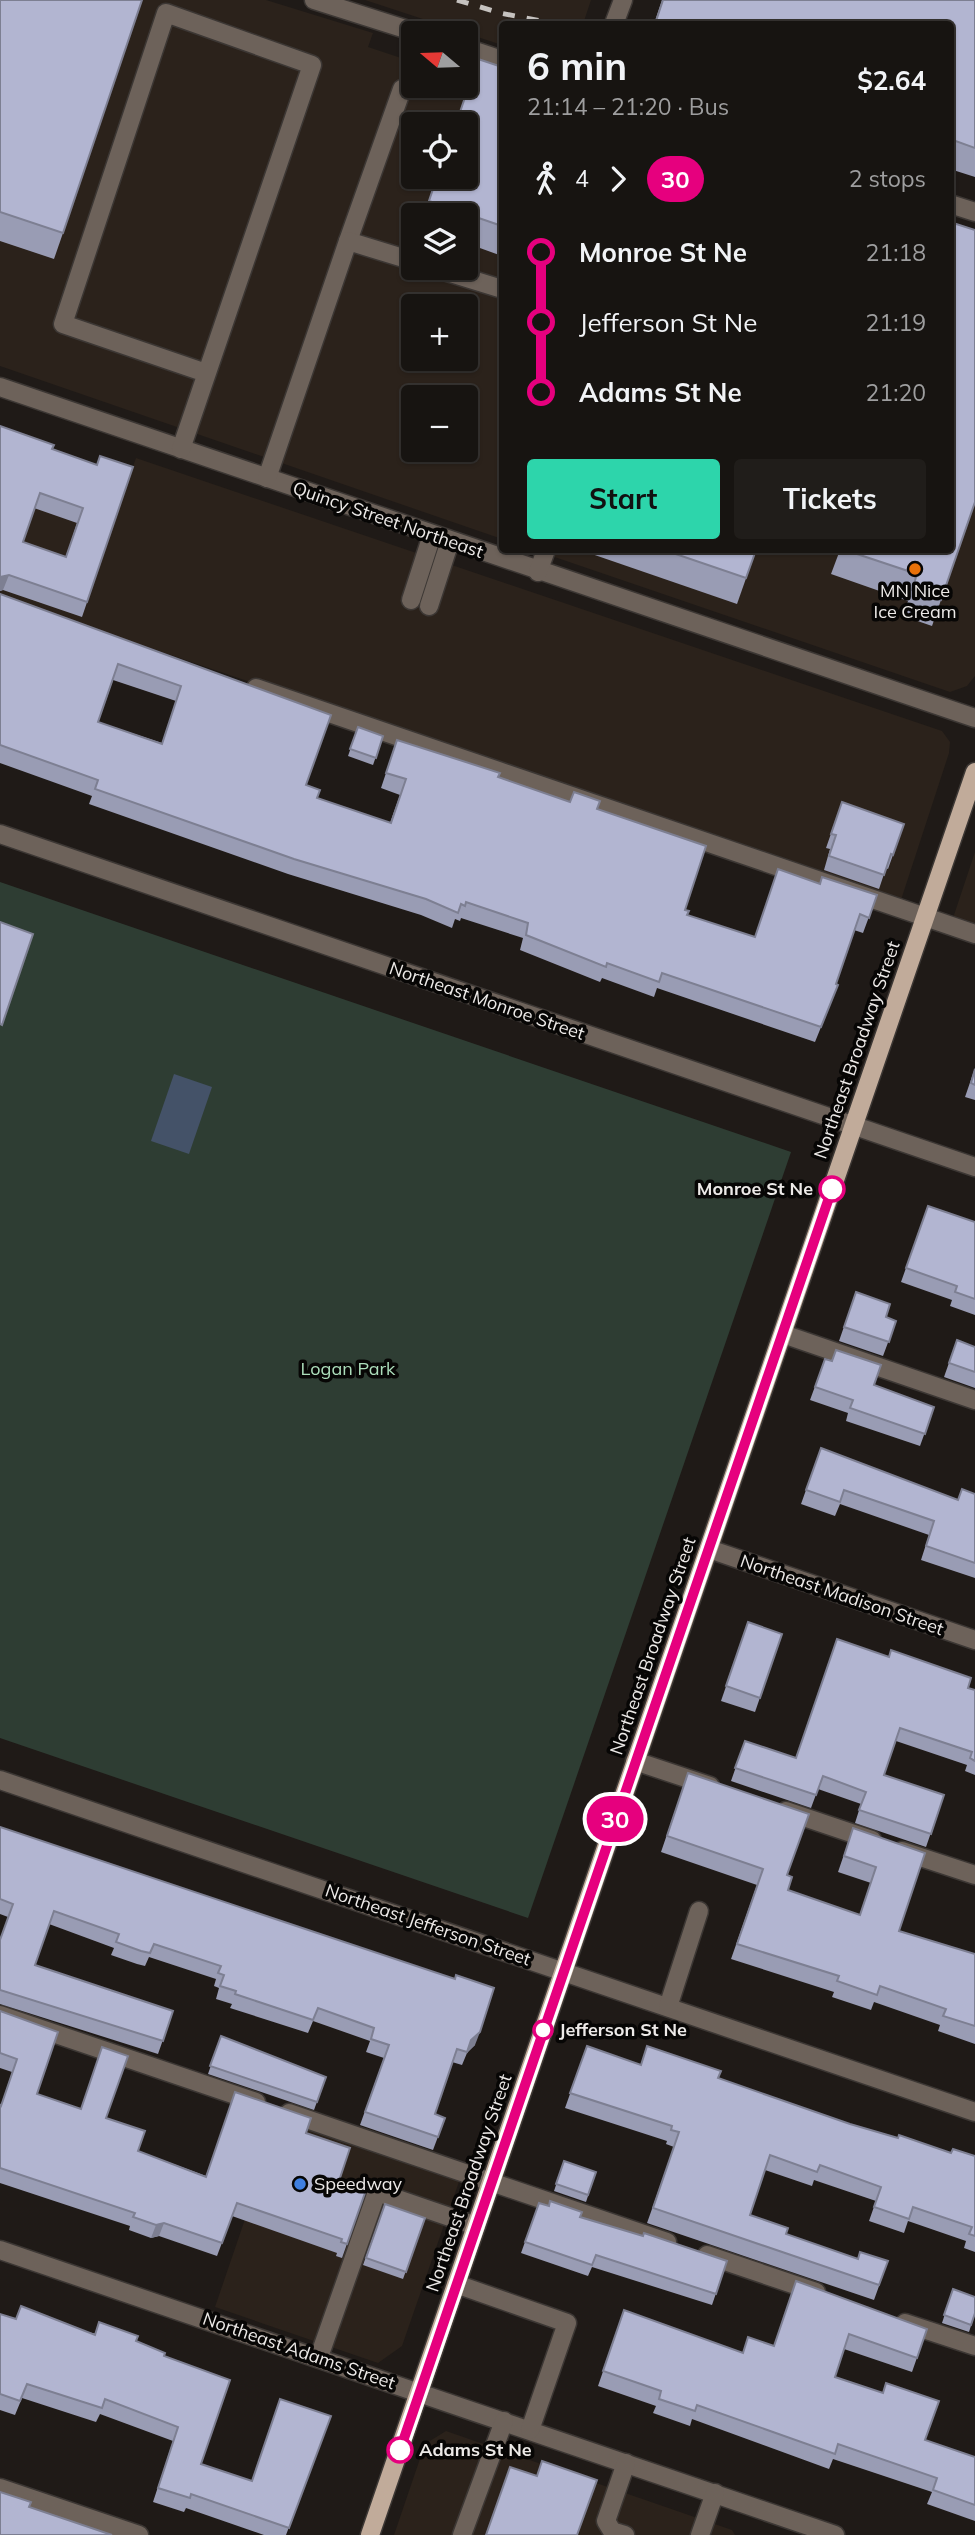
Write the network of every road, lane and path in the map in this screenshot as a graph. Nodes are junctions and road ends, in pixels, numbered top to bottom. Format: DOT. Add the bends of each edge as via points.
graph roads {
  1 [pos="314,0"];
  2 [pos="623,0"];
  3 [pos="615,21"];
  4 [pos="401,28"];
  5 [pos="478,52"];
  6 [pos="499,59"];
  7 [pos="401,92"];
  8 [pos="954,205"];
  9 [pos="975,212"];
  10 [pos="348,241"];
  11 [pos="401,257"];
  12 [pos="473,280"];
  13 [pos="499,288"];
  14 [pos="206,373"];
  15 [pos="0,387"];
  16 [pos="181,449"];
  17 [pos="267,478"];
  18 [pos="432,535"];
  19 [pos="450,541"];
  20 [pos="545,553"];
  21 [pos="538,572"];
  22 [pos="411,600"];
  23 [pos="429,606"];
  24 [pos="236,681"];
  25 [pos="975,718"];
  26 [pos="975,772"];
  27 [pos="0,834"];
  28 [pos="925,916"];
  29 [pos="975,934"];
  30 [pos="852,1126"];
  31 [pos="975,1167"];
  32 [pos="783,1334"];
  33 [pos="975,1400"];
  34 [pos="709,1549"];
  35 [pos="975,1640"];
  36 [pos="635,1761"];
  37 [pos="0,1780"];
  38 [pos="730,1793"];
  39 [pos="769,1806"];
  40 [pos="975,1875"];
  41 [pos="699,1910"];
  42 [pos="563,1971"];
  43 [pos="668,2007"];
  44 [pos="0,2015"];
  45 [pos="975,2112"];
  46 [pos="491,2182"];
  47 [pos="476,2225"];
  48 [pos="0,2250"];
  49 [pos="456,2284"];
  50 [pos="833,2298"];
  51 [pos="885,2316"];
  52 [pos="975,2346"];
  53 [pos="319,2357"];
  54 [pos="420,2392"];
  55 [pos="504,2421"];
  56 [pos="530,2430"];
  57 [pos="626,2463"];
  58 [pos="0,2488"];
  59 [pos="715,2493"];
  60 [pos="784,2517"];
  61 [pos="139,2535"];
  62 [pos="370,2535"];
  63 [pos="462,2535"];
  64 [pos="625,2535"];
  65 [pos="700,2535"];
  66 [pos="778,2535"];
  67 [pos="835,2535"];
  1 -- 4 [label="street"];
  2 -- 3 [label="street"];
  5 -- 6 [label="street"];
  7 -- 10 [label="street"];
  8 -- 9 [label="street"];
  10 -- 11 [label="street"];
  10 -- 17 [label="street"];
  12 -- 13 [label="street"];
  14 -- 14 [label="street" via="312,65 166,13 63,324"];
  14 -- 16 [label="street"];
  15 -- 16 [label="street, Quincy Street Northeast"];
  16 -- 17 [label="street, Quincy Street Northeast"];
  17 -- 18 [label="street, Quincy Street Northeast"];
  18 -- 19 [label="street, Quincy Street Northeast"];
  18 -- 22 [label="street"];
  19 -- 21 [label="street, Quincy Street Northeast"];
  19 -- 23 [label="street"];
  20 -- 21 [label="street"];
  21 -- 25 [label="street, Quincy Street Northeast"];
  24 -- 28 [label="street"];
  26 -- 28 [label="main road, Northeast Broadway Street"];
  27 -- 30 [label="street, Northeast Monroe Street"];
  28 -- 29 [label="street"];
  28 -- 30 [label="main road, Northeast Broadway Street"];
  30 -- 31 [label="street, Northeast Monroe Street"];
  30 -- 32 [label="main road, Northeast Broadway Street"];
  32 -- 33 [label="street"];
  32 -- 34 [label="main road, Northeast Broadway Street"];
  34 -- 35 [label="street, Northeast Madison Street"];
  34 -- 36 [label="main road, Northeast Broadway Street"];
  36 -- 38 [label="street"];
  36 -- 42 [label="main road, Northeast Broadway Street"];
  37 -- 42 [label="street, Northeast Jefferson Street"];
  39 -- 40 [label="street"];
  41 -- 43 [label="street"];
  42 -- 43 [label="street, Northeast Jefferson Street"];
  42 -- 46 [label="main road, Northeast Broadway Street"];
  43 -- 45 [label="street, Northeast Jefferson Street"];
  44 -- 46 [label="street"];
  46 -- 47 [label="main road, Northeast Broadway Street"];
  46 -- 50 [label="street"];
  47 -- 49 [label="main road, Northeast Broadway Street"];
  47 -- 53 [label="street" via="377,2192"];
  48 -- 53 [label="street, Northeast Adams Street"];
  49 -- 54 [label="main road, Northeast Broadway Street"];
  49 -- 56 [label="street" via="567,2323"];
  51 -- 52 [label="street"];
  53 -- 54 [label="street, Northeast Adams Street"];
  54 -- 55 [label="street, Northeast Adams Street"];
  54 -- 62 [label="main road, Northeast Broadway Street"];
  55 -- 56 [label="street, Northeast Adams Street"];
  55 -- 63 [label="street"];
  56 -- 57 [label="street, Northeast Adams Street"];
  57 -- 59 [label="street, Northeast Adams Street"];
  57 -- 64 [label="street" via="606,2521 612,2531"];
  58 -- 61 [label="street"];
  59 -- 60 [label="street, Northeast Adams Street"];
  59 -- 65 [label="street"];
  60 -- 66 [label="street"];
  60 -- 67 [label="street, Northeast Adams Street"];
}
